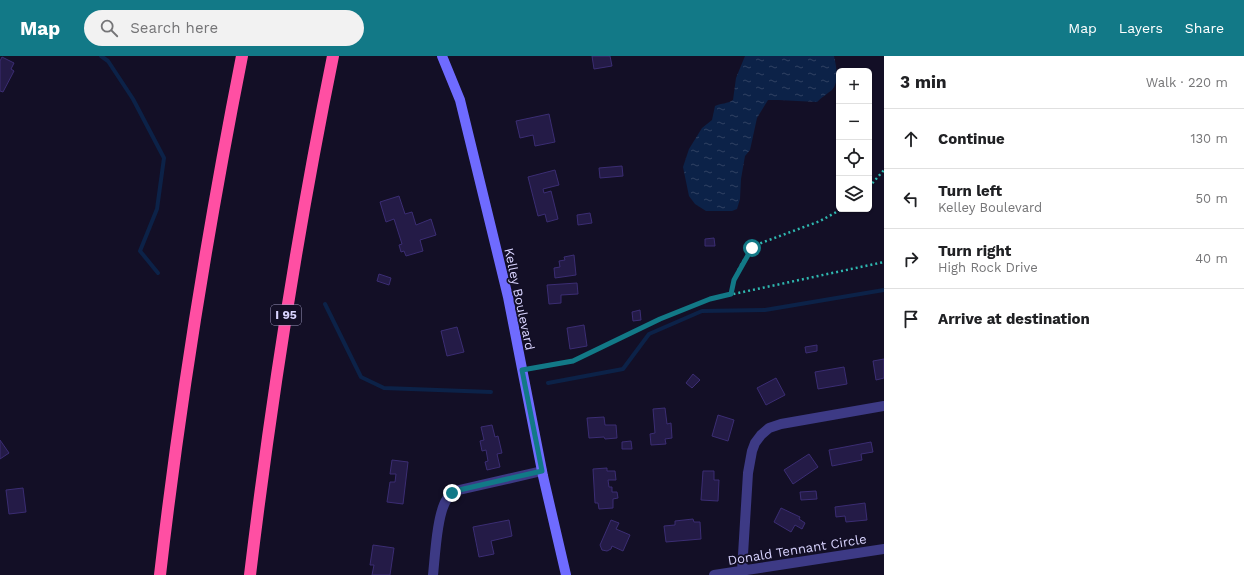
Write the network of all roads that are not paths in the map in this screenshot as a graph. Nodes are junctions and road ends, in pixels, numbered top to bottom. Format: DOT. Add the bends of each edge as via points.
graph roads {
  1 [pos="242,56"];
  2 [pos="333,56"];
  3 [pos="442,56"];
  4 [pos="884,406"];
  5 [pos="542,471"];
  6 [pos="884,549"];
  7 [pos="742,571"];
  8 [pos="160,575"];
  9 [pos="250,575"];
  10 [pos="432,575"];
  11 [pos="566,575"];
  12 [pos="714,575"];
  1 -- 8 [label="highway" via="198,297"];
  2 -- 9 [label="highway, I 95" via="286,319"];
  3 -- 5 [label="main road, Kelley Boulevard" via="460,100 508,297"];
  4 -- 7 [label="street" via="781,424 769,428 761,435 755,443 749,461"];
  5 -- 10 [label="street" via="452,493 441,513"];
  5 -- 11 [label="main road, Kelley Boulevard"];
  6 -- 7 [label="street, Donald Tennant Circle"];
  7 -- 12 [label="street, Donald Tennant Circle"];
}
